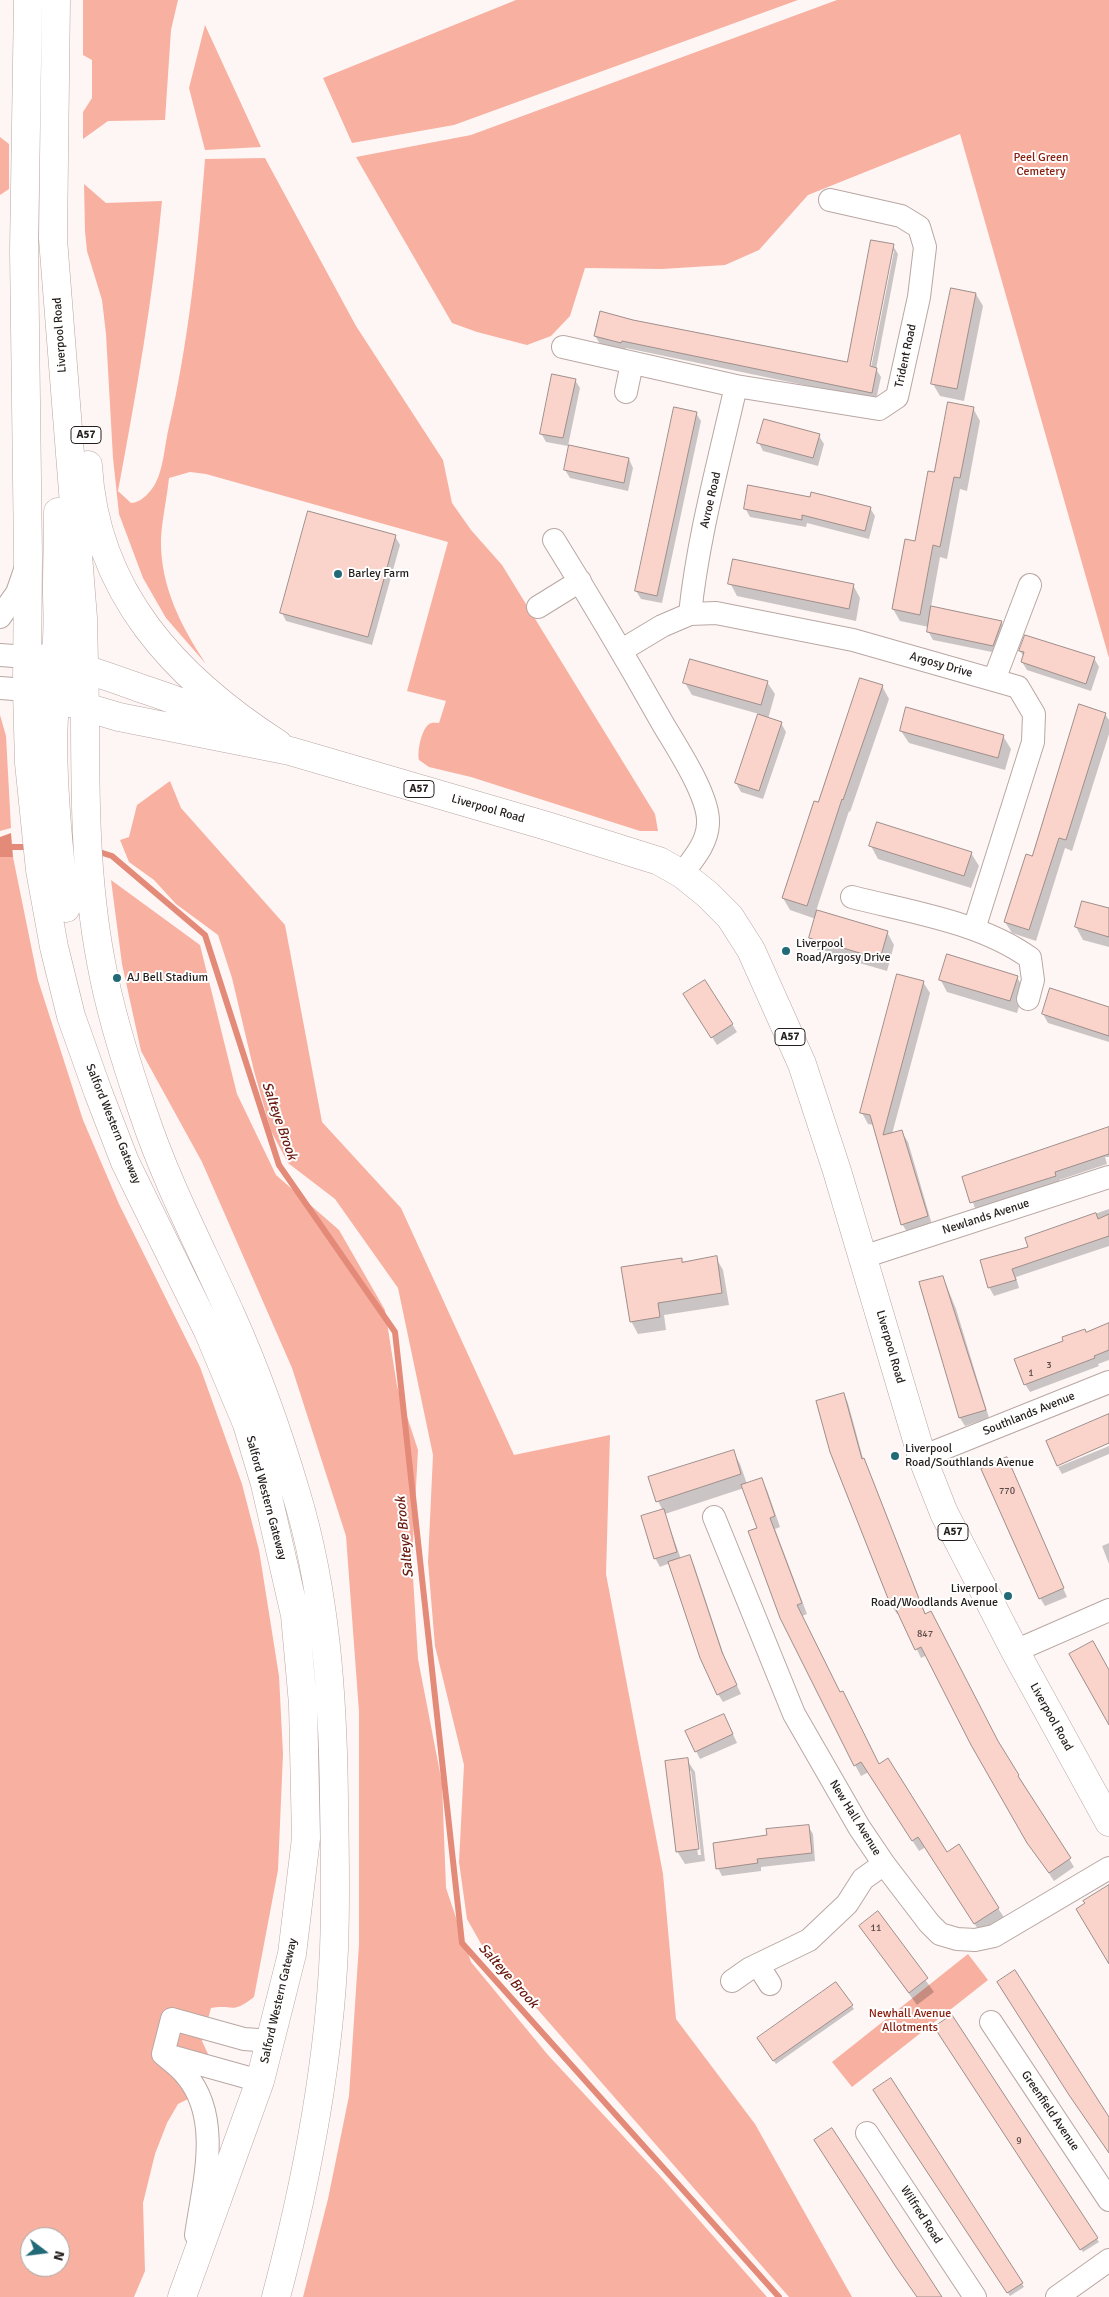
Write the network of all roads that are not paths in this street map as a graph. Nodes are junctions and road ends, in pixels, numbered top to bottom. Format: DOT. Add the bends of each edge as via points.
graph roads {
  1 [pos="28,0"];
  2 [pos="56,0"];
  3 [pos="830,200"];
  4 [pos="53,239"];
  5 [pos="563,347"];
  6 [pos="632,363"];
  7 [pos="736,386"];
  8 [pos="626,392"];
  9 [pos="68,439"];
  10 [pos="554,540"];
  11 [pos="28,555"];
  12 [pos="580,581"];
  13 [pos="1030,585"];
  14 [pos="538,607"];
  15 [pos="690,614"];
  16 [pos="0,617"];
  17 [pos="622,650"];
  18 [pos="0,655"];
  19 [pos="27,657"];
  20 [pos="54,660"];
  21 [pos="85,669"];
  22 [pos="994,680"];
  23 [pos="0,688"];
  24 [pos="27,690"];
  25 [pos="56,697"];
  26 [pos="85,708"];
  27 [pos="290,751"];
  28 [pos="46,822"];
  29 [pos="682,874"];
  30 [pos="852,897"];
  31 [pos="974,929"];
  32 [pos="1028,998"];
  33 [pos="1109,1177"];
  34 [pos="863,1257"];
  35 [pos="1109,1382"];
  36 [pos="922,1457"];
  37 [pos="714,1517"];
  38 [pos="1109,1610"];
  39 [pos="1015,1651"];
  40 [pos="1109,1822"];
  41 [pos="884,1864"];
  42 [pos="1109,1868"];
  43 [pos="758,1965"];
  44 [pos="732,1981"];
  45 [pos="770,1984"];
  46 [pos="991,2022"];
  47 [pos="271,2041"];
  48 [pos="163,2054"];
  49 [pos="260,2081"];
  50 [pos="867,2133"];
  51 [pos="1109,2200"];
  52 [pos="1109,2260"];
  53 [pos="186,2286"];
  54 [pos="276,2297"];
  55 [pos="975,2297"];
  56 [pos="1057,2297"];
  1 -- 11 [label="main road" via="24,250"];
  2 -- 4 [label="main road, Liverpool Road / A57"];
  3 -- 7 [label="street, Trident Road" via="900,216 919,227 925,247 919,297 897,397 879,409"];
  4 -- 9 [label="main road, Liverpool Road / A57"];
  4 -- 27 [label="main road, A57" via="70,286 82,363 88,474 95,520 118,584 143,624 174,661 210,695"];
  5 -- 6 [label="street, Trident Road"];
  6 -- 7 [label="street, Trident Road"];
  6 -- 8 [label="street"];
  7 -- 15 [label="street, Avroe Road" via="704,528"];
  9 -- 20 [label="main road, A57" via="58,507 58,619"];
  9 -- 21 [label="main road, Liverpool Road / A57"];
  10 -- 12 [label="street"];
  11 -- 16 [label="street" via="17,593"];
  11 -- 19 [label="main road"];
  12 -- 14 [label="street"];
  12 -- 17 [label="street"];
  13 -- 22 [label="street"];
  15 -- 17 [label="street, Argosy Drive"];
  15 -- 22 [label="street, Argosy Drive" via="716,613 853,640"];
  17 -- 29 [label="street" via="691,772 708,812 706,837"];
  18 -- 19 [label="street"];
  19 -- 20 [label="main road, Liverpool Road / A57"];
  19 -- 24 [label="main road"];
  20 -- 21 [label="main road, Liverpool Road / A57"];
  20 -- 24 [label="main road, A57" via="46,679"];
  21 -- 25 [label="main road" via="68,672 58,686"];
  21 -- 26 [label="main road, Liverpool Road / A57"];
  21 -- 27 [label="main road, Liverpool Road / A57" via="205,711"];
  22 -- 31 [label="street, Argosy Drive" via="1018,687 1034,714 1034,742"];
  23 -- 24 [label="street"];
  24 -- 25 [label="main road, Liverpool Road / A57"];
  24 -- 28 [label="main road, Salford Western Gateway"];
  25 -- 26 [label="main road, Liverpool Road / A57"];
  25 -- 28 [label="main road"];
  26 -- 27 [label="main road, Liverpool Road / A57"];
  26 -- 54 [label="main road" via="90,877 109,1001 144,1115 170,1184 233,1318 268,1406 297,1496 318,1588 330,1680 334,1774 334,1954 314,2132"];
  27 -- 29 [label="main road, Liverpool Road / A57" via="659,861"];
  28 -- 47 [label="main road, Salford Western Gateway" via="54,947 71,1016 125,1162 208,1332 247,1424 266,1484 295,1615 303,1704 306,1838 292,1954"];
  29 -- 34 [label="main road, Liverpool Road / A57" via="730,917 751,950 802,1064"];
  30 -- 31 [label="street"];
  31 -- 32 [label="street" via="1012,945 1030,958 1033,980"];
  33 -- 34 [label="street, Newlands Avenue"];
  34 -- 36 [label="main road, Liverpool Road / A57"];
  35 -- 36 [label="street, Southlands Avenue"];
  36 -- 39 [label="main road, Liverpool Road / A57" via="947,1520"];
  37 -- 41 [label="street, New Hall Avenue" via="794,1714"];
  38 -- 39 [label="street"];
  39 -- 40 [label="main road, Liverpool Road / A57"];
  41 -- 42 [label="street, New Hall Avenue" via="940,1934 966,1940 994,1936"];
  41 -- 43 [label="street" via="863,1879 847,1904 809,1940"];
  43 -- 44 [label="street"];
  43 -- 45 [label="street"];
  46 -- 51 [label="street, Greenfield Avenue"];
  47 -- 48 [label="street" via="244,2039 172,2019"];
  47 -- 49 [label="main road, Salford Western Gateway"];
  48 -- 49 [label="street"];
  48 -- 53 [label="street" via="186,2075 198,2094 206,2123 208,2155"];
  49 -- 53 [label="main road, Salford Western Gateway"];
  50 -- 55 [label="street, Wilfred Road"];
  52 -- 56 [label="street"];
}
